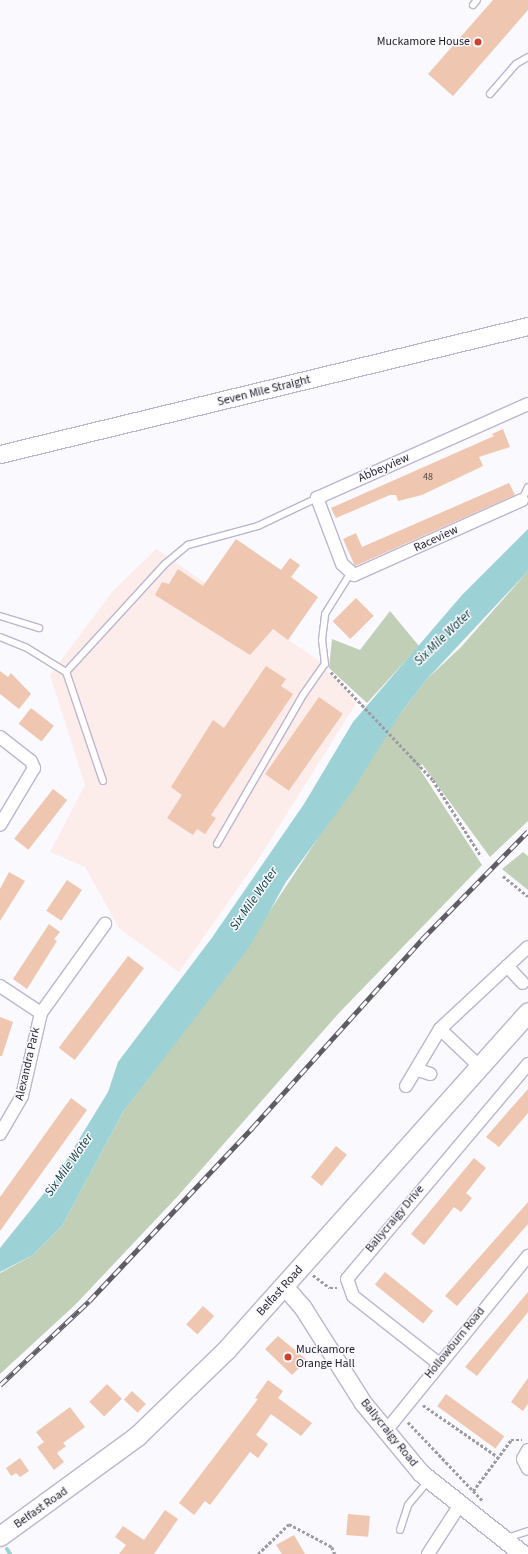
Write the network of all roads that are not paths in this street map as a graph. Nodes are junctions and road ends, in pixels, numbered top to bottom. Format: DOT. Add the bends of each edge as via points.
graph roads {
  1 [pos="528,57"];
  2 [pos="490,94"];
  3 [pos="528,326"];
  4 [pos="528,404"];
  5 [pos="0,454"];
  6 [pos="528,487"];
  7 [pos="317,498"];
  8 [pos="522,500"];
  9 [pos="350,574"];
  10 [pos="0,616"];
  11 [pos="39,628"];
  12 [pos="0,637"];
  13 [pos="66,672"];
  14 [pos="0,737"];
  15 [pos="103,781"];
  16 [pos="0,825"];
  17 [pos="217,844"];
  18 [pos="105,924"];
  19 [pos="528,947"];
  20 [pos="507,966"];
  21 [pos="523,983"];
  22 [pos="0,986"];
  23 [pos="528,1012"];
  24 [pos="41,1013"];
  25 [pos="440,1029"];
  26 [pos="528,1064"];
  27 [pos="479,1066"];
  28 [pos="406,1086"];
  29 [pos="0,1134"];
  30 [pos="528,1256"];
  31 [pos="284,1286"];
  32 [pos="438,1363"];
  33 [pos="385,1432"];
  34 [pos="528,1450"];
  35 [pos="528,1469"];
  36 [pos="429,1480"];
  37 [pos="459,1506"];
  38 [pos="400,1530"];
  39 [pos="528,1531"];
  40 [pos="0,1536"];
  41 [pos="504,1541"];
  42 [pos="428,1554"];
  43 [pos="523,1554"];
  1 -- 2 [label="lane" via="516,64"];
  3 -- 5 [label="main road, Seven Mile Straight"];
  4 -- 7 [label="street, Abbeyview"];
  6 -- 8 [label="lane"];
  7 -- 9 [label="street" via="342,564"];
  7 -- 13 [label="lane" via="258,526 188,545 165,564"];
  8 -- 9 [label="street, Raceview" via="364,572"];
  9 -- 17 [label="lane" via="325,614 322,640 325,664 302,695"];
  10 -- 11 [label="lane"];
  12 -- 13 [label="lane"];
  13 -- 15 [label="lane"];
  14 -- 16 [label="street" via="31,761 34,768"];
  18 -- 24 [label="street, Alexandra Park"];
  19 -- 20 [label="street"];
  20 -- 21 [label="street"];
  20 -- 25 [label="street"];
  22 -- 24 [label="street, Alexandra Park"];
  23 -- 27 [label="main road, Belfast Road"];
  24 -- 29 [label="street, Alexandra Park" via="22,1096"];
  25 -- 27 [label="street"];
  25 -- 28 [label="street" via="424,1052 424,1072"];
  26 -- 32 [label="street, Ballycraigy Drive" via="347,1279 348,1288"];
  27 -- 31 [label="main road, Belfast Road"];
  30 -- 32 [label="street, Hollowburn Road"];
  31 -- 33 [label="main road, Ballycraigy Road" via="303,1308"];
  31 -- 40 [label="main road, Belfast Road" via="226,1350 137,1436"];
  32 -- 33 [label="street, Hollowburn Road"];
  33 -- 36 [label="main road, Ballycraigy Road"];
  34 -- 35 [label="street" via="523,1459"];
  36 -- 37 [label="main road, Ballycraigy Road"];
  36 -- 38 [label="lane" via="408,1505"];
  37 -- 41 [label="main road, Ballycraigy Road"];
  37 -- 42 [label="street"];
  39 -- 41 [label="lane" via="513,1534"];
  41 -- 43 [label="main road, Ballycraigy Road"];
}
